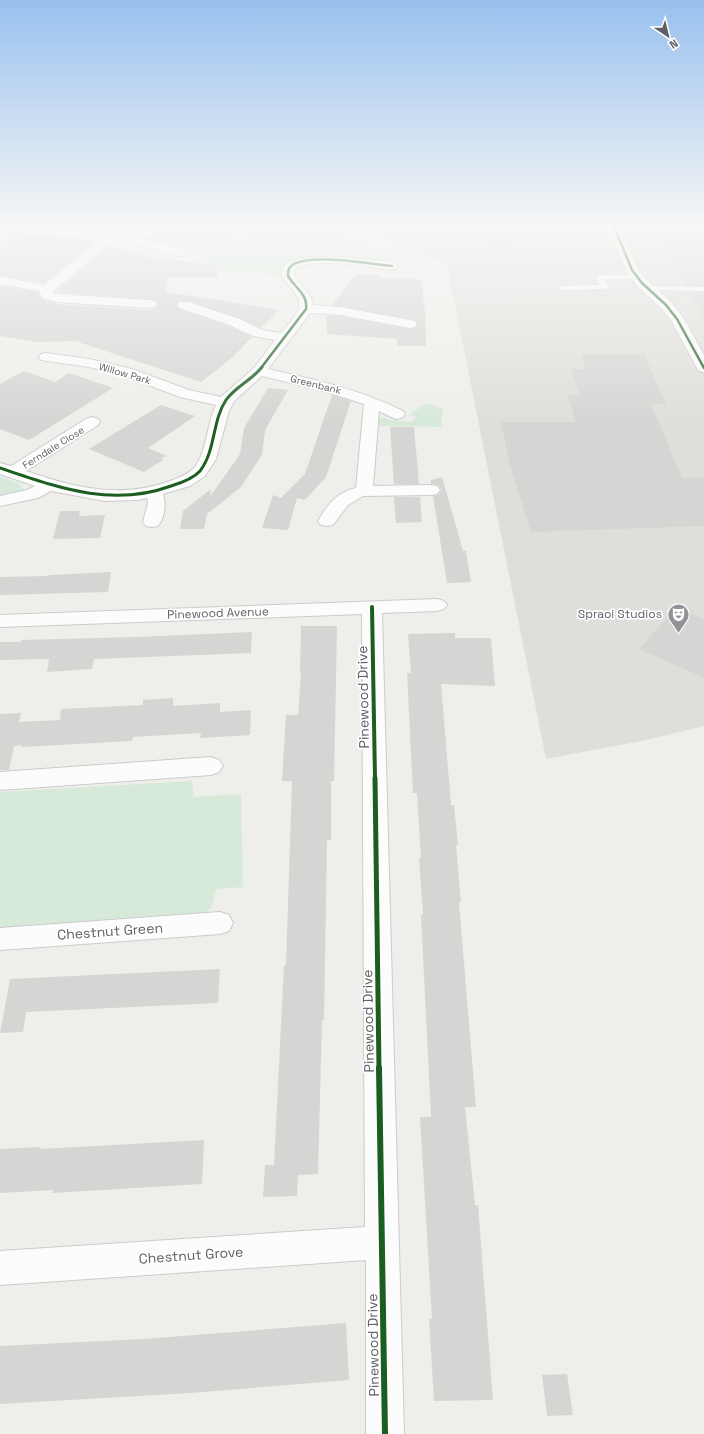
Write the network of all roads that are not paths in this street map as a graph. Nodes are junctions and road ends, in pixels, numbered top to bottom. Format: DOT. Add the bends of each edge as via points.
graph roads {
  1 [pos="47,291"];
  2 [pos="300,291"];
  3 [pos="651,291"];
  4 [pos="150,304"];
  5 [pos="184,305"];
  6 [pos="306,309"];
  7 [pos="410,324"];
  8 [pos="285,338"];
  9 [pos="700,355"];
  10 [pos="46,357"];
  11 [pos="704,368"];
  12 [pos="259,371"];
  13 [pos="372,401"];
  14 [pos="225,402"];
  15 [pos="397,414"];
  16 [pos="92,422"];
  17 [pos="7,470"];
  18 [pos="50,485"];
  19 [pos="431,490"];
  20 [pos="364,491"];
  21 [pos="154,492"];
  22 [pos="0,501"];
  23 [pos="152,522"];
  24 [pos="327,522"];
  25 [pos="437,605"];
  26 [pos="372,607"];
  27 [pos="0,622"];
  28 [pos="211,766"];
  29 [pos="0,781"];
  30 [pos="220,923"];
  31 [pos="0,938"];
  32 [pos="382,1242"];
  33 [pos="0,1268"];
  34 [pos="385,1434"];
  1 -- 4 [label="street" via="46,294 56,298"];
  2 -- 6 [label="street" via="307,302"];
  3 -- 9 [label="street" via="674,316"];
  5 -- 8 [label="street" via="232,321 258,333"];
  6 -- 7 [label="street" via="340,311"];
  6 -- 8 [label="street"];
  8 -- 12 [label="street"];
  9 -- 11 [label="street"];
  10 -- 14 [label="street, Willow Park" via="119,370 185,394"];
  12 -- 13 [label="street, Greenbank"];
  12 -- 14 [label="street"];
  13 -- 15 [label="street, Greenbank"];
  13 -- 20 [label="street"];
  14 -- 21 [label="street" via="205,465 196,475 184,482"];
  16 -- 17 [label="street, Ferndale Close"];
  17 -- 18 [label="street"];
  18 -- 21 [label="street" via="105,496"];
  18 -- 22 [label="street" via="32,494"];
  19 -- 20 [label="street"];
  20 -- 24 [label="street" via="339,503"];
  21 -- 23 [label="street" via="158,503"];
  25 -- 26 [label="street, Pinewood Avenue"];
  26 -- 27 [label="street, Pinewood Avenue"];
  26 -- 32 [label="street, Pinewood Drive"];
  28 -- 29 [label="street"];
  30 -- 31 [label="street, Chestnut Green"];
  32 -- 33 [label="street, Chestnut Grove"];
  32 -- 34 [label="street, Pinewood Drive"];
}
